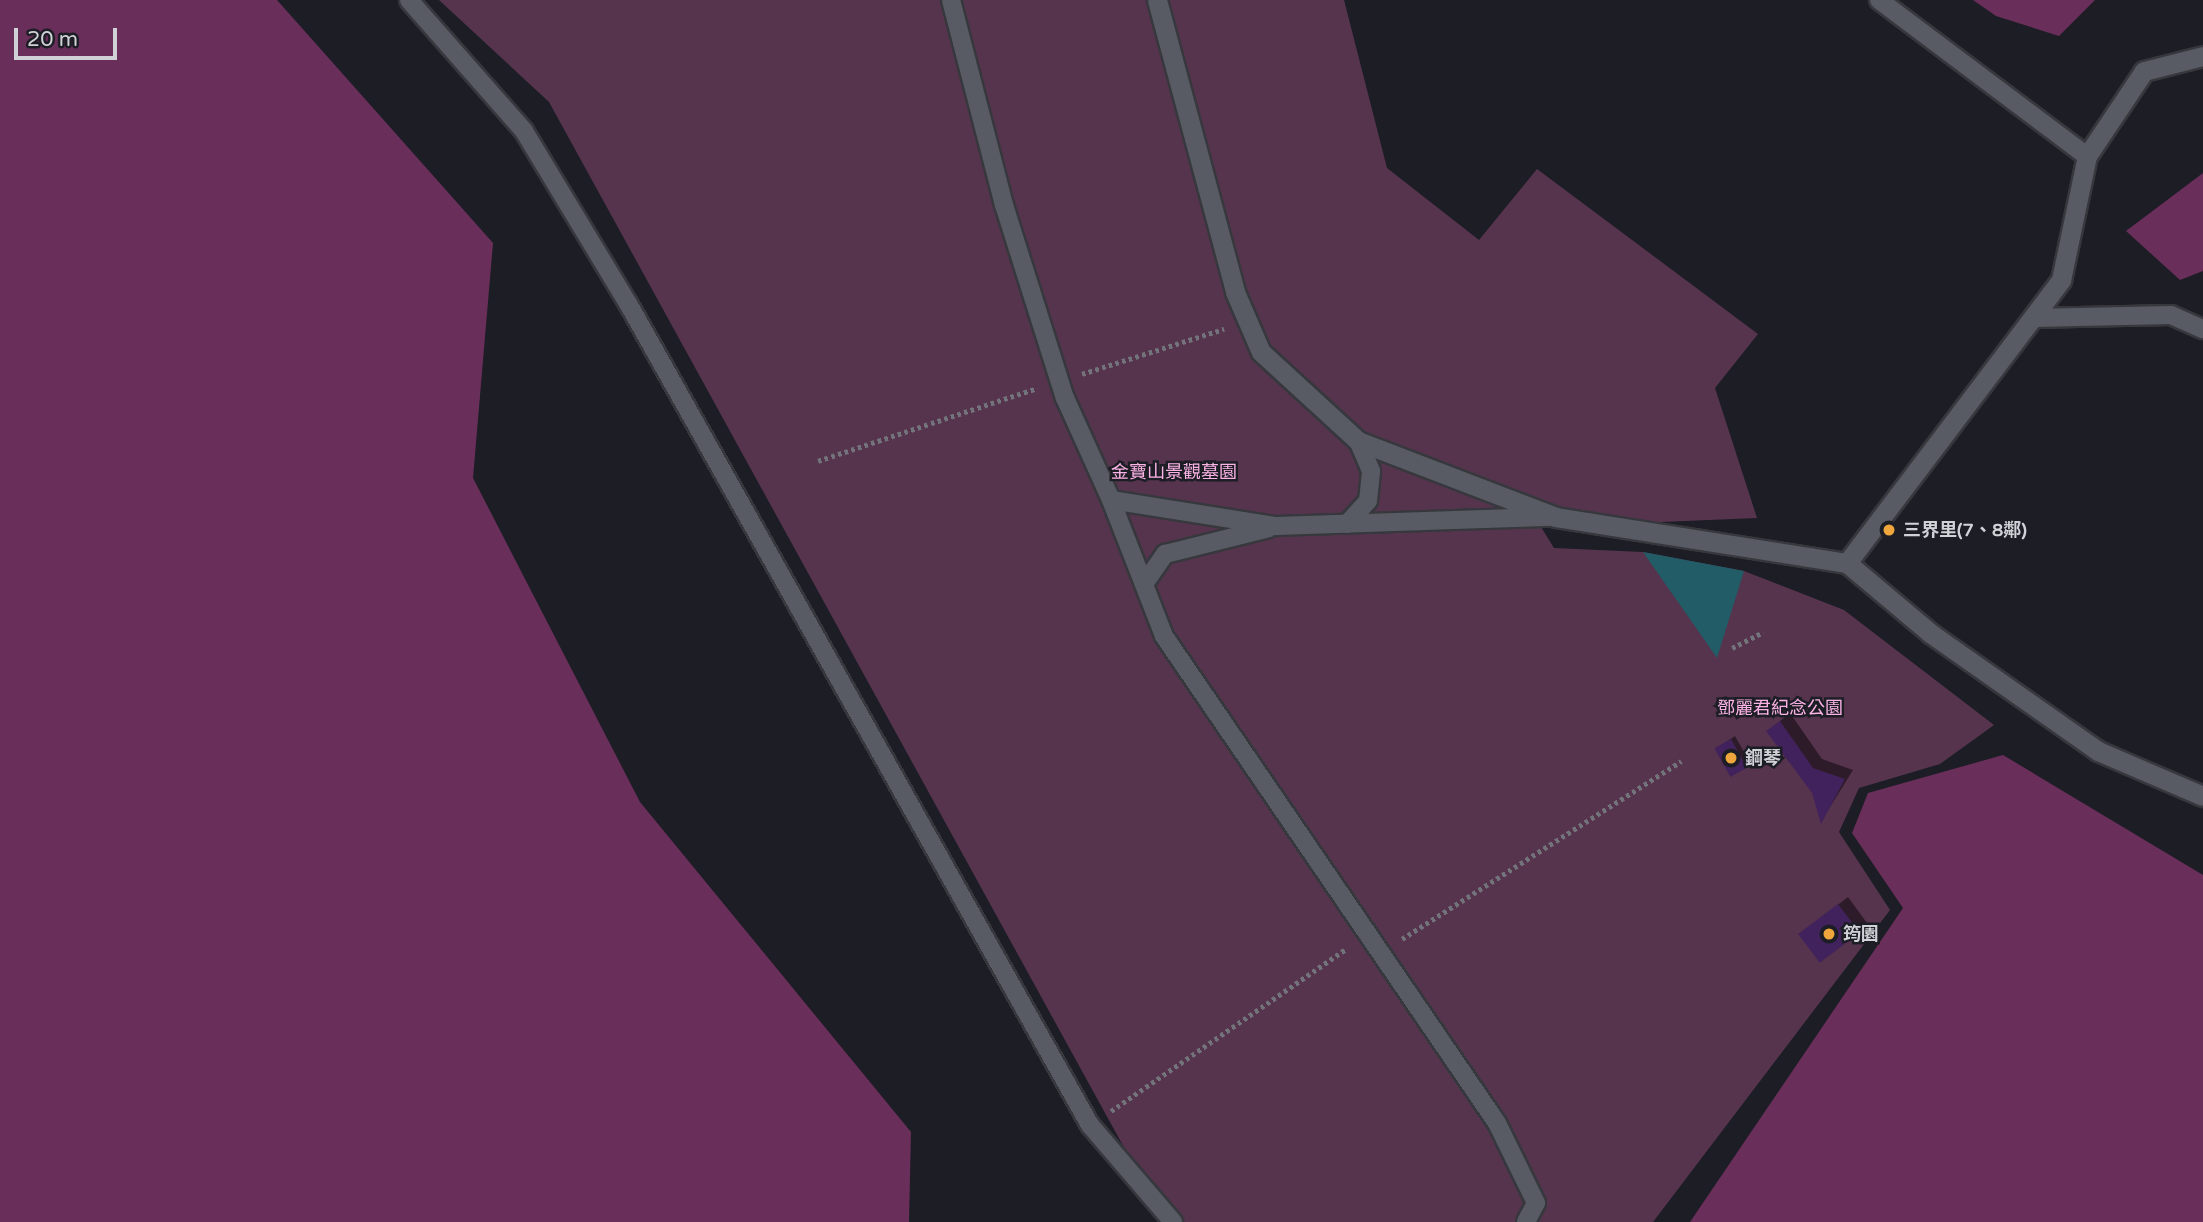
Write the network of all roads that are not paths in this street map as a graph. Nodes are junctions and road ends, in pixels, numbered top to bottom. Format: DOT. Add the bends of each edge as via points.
graph roads {
  1 [pos="409,0"];
  2 [pos="951,0"];
  3 [pos="1157,0"];
  4 [pos="1878,0"];
  5 [pos="2203,56"];
  6 [pos="2087,156"];
  7 [pos="2033,318"];
  8 [pos="2203,329"];
  9 [pos="1359,441"];
  10 [pos="1111,500"];
  11 [pos="1556,517"];
  12 [pos="1348,524"];
  13 [pos="1276,526"];
  14 [pos="1847,563"];
  15 [pos="1144,584"];
  16 [pos="2203,796"];
  17 [pos="1173,1222"];
  18 [pos="1526,1222"];
  1 -- 17 [label="lane" via="524,131 629,306 1090,1125"];
  2 -- 10 [label="lane" via="1004,205 1065,398"];
  3 -- 9 [label="street" via="1235,292 1261,352"];
  4 -- 6 [label="lane"];
  5 -- 6 [label="street" via="2144,71"];
  6 -- 7 [label="street" via="2061,280"];
  7 -- 8 [label="lane" via="2171,315"];
  7 -- 14 [label="street"];
  9 -- 11 [label="street"];
  9 -- 12 [label="lane" via="1371,471 1368,500"];
  10 -- 13 [label="lane"];
  10 -- 15 [label="lane"];
  11 -- 12 [label="lane"];
  11 -- 14 [label="street"];
  12 -- 13 [label="lane"];
  13 -- 15 [label="lane" via="1165,554"];
  14 -- 16 [label="street" via="1930,633 2098,751"];
  15 -- 18 [label="lane" via="1164,636 1497,1123 1536,1203"];
}
